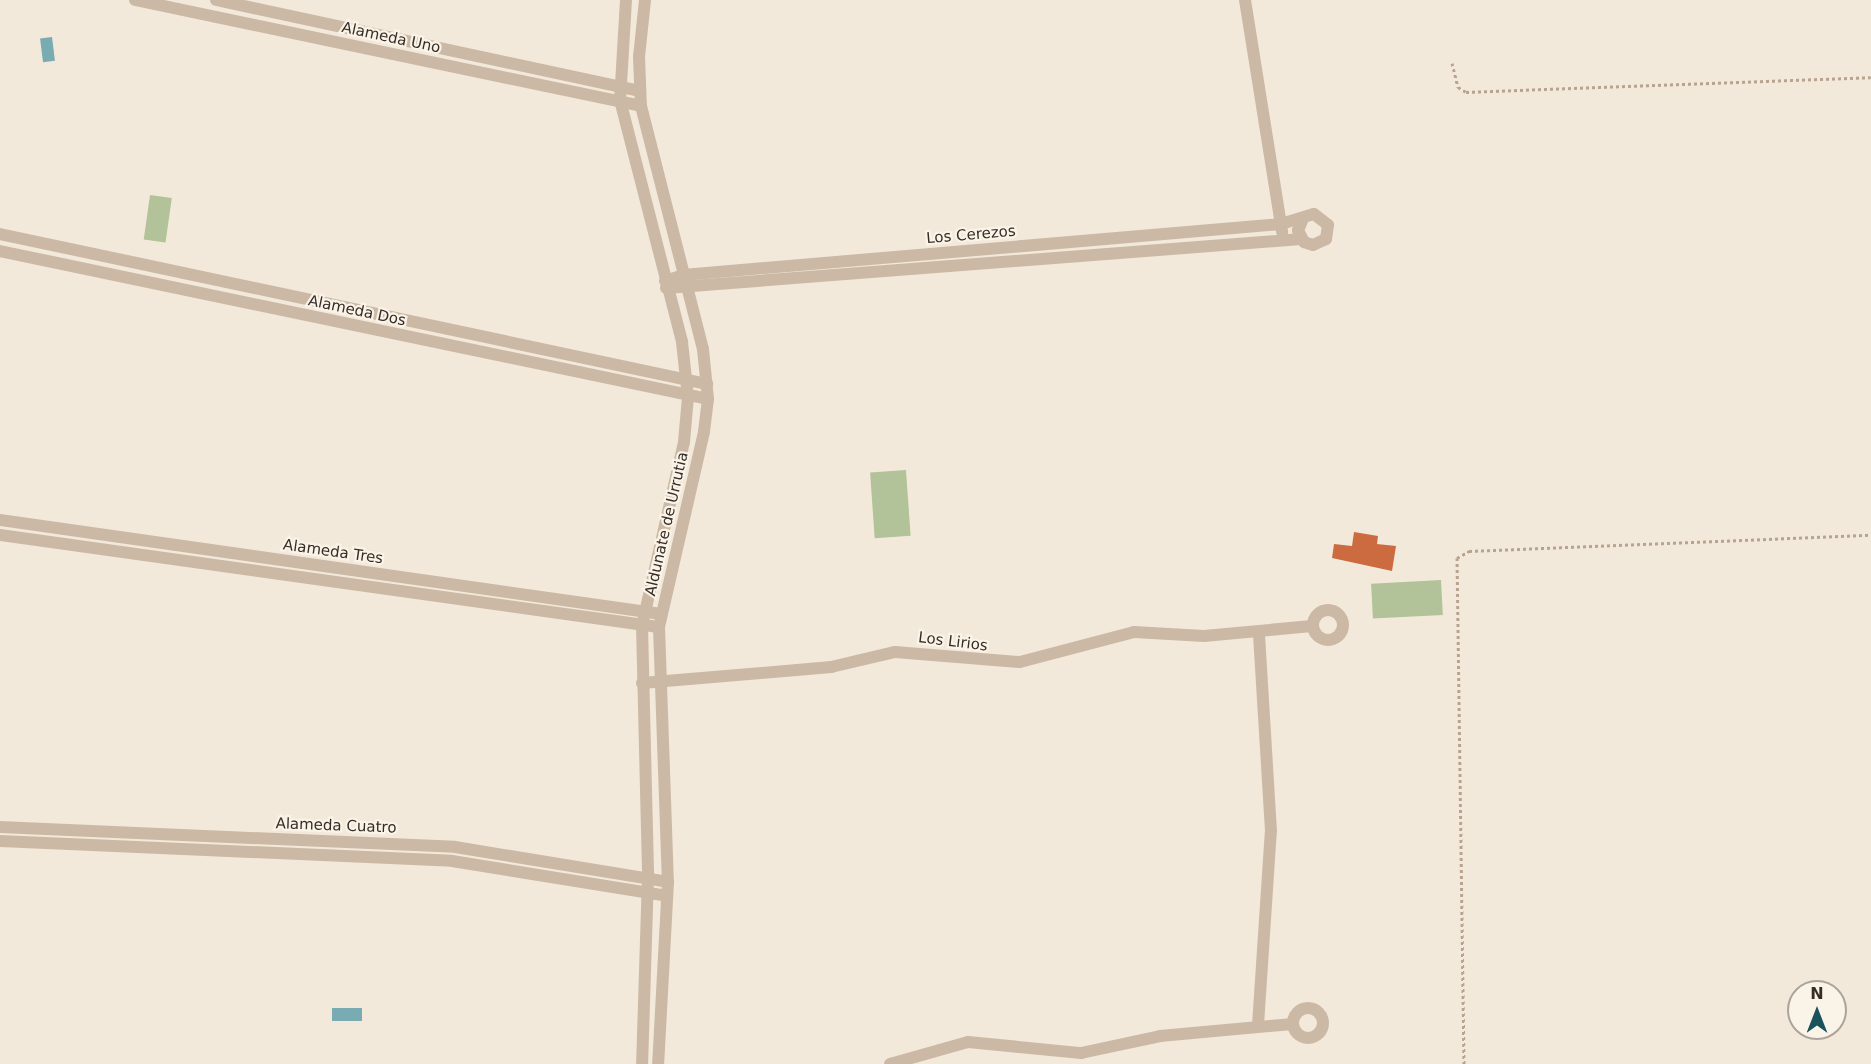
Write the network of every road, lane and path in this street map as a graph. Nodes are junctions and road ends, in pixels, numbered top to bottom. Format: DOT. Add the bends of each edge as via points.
graph roads {
  1 [pos="135,0"];
  2 [pos="216,0"];
  3 [pos="626,0"];
  4 [pos="645,0"];
  5 [pos="1245,0"];
  6 [pos="1452,63"];
  7 [pos="1871,77"];
  8 [pos="620,87"];
  9 [pos="639,91"];
  10 [pos="620,100"];
  11 [pos="641,106"];
  12 [pos="1302,220"];
  13 [pos="1281,224"];
  14 [pos="0,234"];
  15 [pos="1301,238"];
  16 [pos="1282,240"];
  17 [pos="0,251"];
  18 [pos="683,275"];
  19 [pos="666,285"];
  20 [pos="687,289"];
  21 [pos="687,381"];
  22 [pos="707,384"];
  23 [pos="688,397"];
  24 [pos="708,399"];
  25 [pos="0,520"];
  26 [pos="0,535"];
  27 [pos="1871,535"];
  28 [pos="644,612"];
  29 [pos="661,614"];
  30 [pos="642,626"];
  31 [pos="1312,626"];
  32 [pos="659,627"];
  33 [pos="1259,632"];
  34 [pos="659,682"];
  35 [pos="642,683"];
  36 [pos="0,827"];
  37 [pos="0,841"];
  38 [pos="648,876"];
  39 [pos="668,882"];
  40 [pos="648,893"];
  41 [pos="667,896"];
  42 [pos="1292,1024"];
  43 [pos="1258,1025"];
  44 [pos="642,1064"];
  45 [pos="658,1064"];
  46 [pos="890,1064"];
  47 [pos="1464,1064"];
  1 -- 10 [label="street, Alameda Uno"];
  2 -- 8 [label="street, Alameda Uno"];
  3 -- 8 [label="street, Aldunate de Urrutia"];
  4 -- 9 [label="street, Aldunate de Urrutia"];
  5 -- 13 [label="street"];
  6 -- 7 [label="path" via="1458,87 1466,92"];
  8 -- 9 [label="street, Alameda Uno"];
  8 -- 10 [label="street, Aldunate de Urrutia"];
  9 -- 11 [label="street, Aldunate de Urrutia"];
  10 -- 11 [label="street, Alameda Uno"];
  10 -- 19 [label="street, Aldunate de Urrutia"];
  11 -- 18 [label="street, Aldunate de Urrutia"];
  12 -- 13 [label="street, Los Cerezos"];
  12 -- 15 [label="street"];
  12 -- 15 [label="street, Los Cerezos" via="1319,215 1329,230 1318,244"];
  13 -- 16 [label="street"];
  13 -- 18 [label="street, Los Cerezos"];
  14 -- 21 [label="street, Alameda Dos"];
  15 -- 16 [label="street, Los Cerezos"];
  16 -- 20 [label="street, Los Cerezos"];
  17 -- 23 [label="street, Alameda Dos"];
  18 -- 19 [label="street, Los Cerezos"];
  18 -- 20 [label="street, Aldunate de Urrutia"];
  19 -- 20 [label="street, Los Cerezos"];
  19 -- 21 [label="street, Aldunate de Urrutia" via="682,342"];
  20 -- 22 [label="street, Aldunate de Urrutia"];
  21 -- 22 [label="street, Alameda Dos"];
  21 -- 23 [label="street, Aldunate de Urrutia"];
  22 -- 24 [label="street, Aldunate de Urrutia"];
  23 -- 24 [label="street, Alameda Dos"];
  23 -- 28 [label="street, Aldunate de Urrutia" via="684,442"];
  24 -- 29 [label="street, Aldunate de Urrutia" via="702,444"];
  25 -- 28 [label="street, Alameda Tres"];
  26 -- 30 [label="street, Alameda Tres"];
  27 -- 47 [label="path" via="1469,551 1457,558"];
  28 -- 29 [label="street, Alameda Tres"];
  28 -- 30 [label="street, Aldunate de Urrutia"];
  29 -- 32 [label="street, Aldunate de Urrutia"];
  30 -- 32 [label="street, Alameda Tres"];
  30 -- 35 [label="street, Aldunate de Urrutia"];
  31 -- 33 [label="street, Los Lirios"];
  32 -- 34 [label="street, Aldunate de Urrutia"];
  33 -- 34 [label="street, Los Lirios" via="1191,636 1134,632 1020,662 895,652 831,667"];
  33 -- 43 [label="street" via="1271,831"];
  34 -- 35 [label="street, Los Lirios"];
  34 -- 39 [label="street, Aldunate de Urrutia"];
  35 -- 38 [label="street, Aldunate de Urrutia"];
  36 -- 38 [label="street, Alameda Cuatro" via="455,847"];
  37 -- 40 [label="street, Alameda Cuatro" via="452,861"];
  38 -- 39 [label="street, Alameda Cuatro"];
  38 -- 40 [label="street, Aldunate de Urrutia"];
  39 -- 41 [label="street, Aldunate de Urrutia"];
  40 -- 41 [label="street, Alameda Cuatro"];
  40 -- 44 [label="street, Aldunate de Urrutia"];
  41 -- 45 [label="street, Aldunate de Urrutia"];
  42 -- 43 [label="street"];
  43 -- 46 [label="street" via="1160,1036 1081,1053 968,1042"];
}
